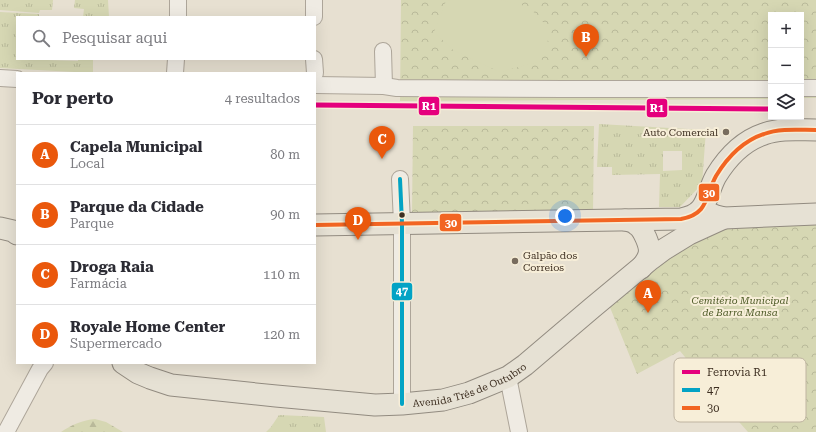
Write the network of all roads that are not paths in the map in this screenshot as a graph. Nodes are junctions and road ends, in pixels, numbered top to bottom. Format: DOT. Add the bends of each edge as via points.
graph roads {
  1 [pos="178,0"];
  2 [pos="314,0"];
  3 [pos="178,16"];
  4 [pos="314,16"];
  5 [pos="383,51"];
  6 [pos="176,60"];
  7 [pos="314,60"];
  8 [pos="175,72"];
  9 [pos="315,72"];
  10 [pos="0,78"];
  11 [pos="16,79"];
  12 [pos="316,85"];
  13 [pos="384,86"];
  14 [pos="804,88"];
  15 [pos="816,88"];
  16 [pos="768,89"];
  17 [pos="816,130"];
  18 [pos="400,179"];
  19 [pos="707,201"];
  20 [pos="816,214"];
  21 [pos="724,218"];
  22 [pos="630,220"];
  23 [pos="402,223"];
  24 [pos="316,225"];
  25 [pos="641,268"];
  26 [pos="44,364"];
  27 [pos="125,364"];
  28 [pos="508,377"];
  29 [pos="402,404"];
  30 [pos="6,432"];
  31 [pos="520,432"];
  1 -- 3 [label="street"];
  2 -- 4 [label="street"];
  5 -- 13 [label="street"];
  6 -- 8 [label="street"];
  7 -- 9 [label="street"];
  10 -- 11 [label="street"];
  12 -- 13 [label="street"];
  13 -- 16 [label="street"];
  14 -- 15 [label="street"];
  17 -- 19 [label="main road" via="780,130 765,133 748,141 724,164 715,178"];
  18 -- 23 [label="street"];
  19 -- 21 [label="main road" via="706,206 710,213"];
  19 -- 22 [label="main road" via="698,212 686,218"];
  20 -- 21 [label="main road"];
  21 -- 25 [label="main road, Avenida Três de Outubro" via="675,242"];
  22 -- 23 [label="main road"];
  22 -- 25 [label="main road" via="639,226 649,245 649,256"];
  23 -- 24 [label="main road"];
  23 -- 29 [label="street"];
  25 -- 28 [label="main road, Avenida Três de Outubro"];
  26 -- 30 [label="street"];
  27 -- 29 [label="main road, Avenida Três de Outubro" via="144,376 171,385 375,405"];
  28 -- 29 [label="main road, Avenida Três de Outubro" via="469,393 443,400"];
  28 -- 31 [label="street"];
}
